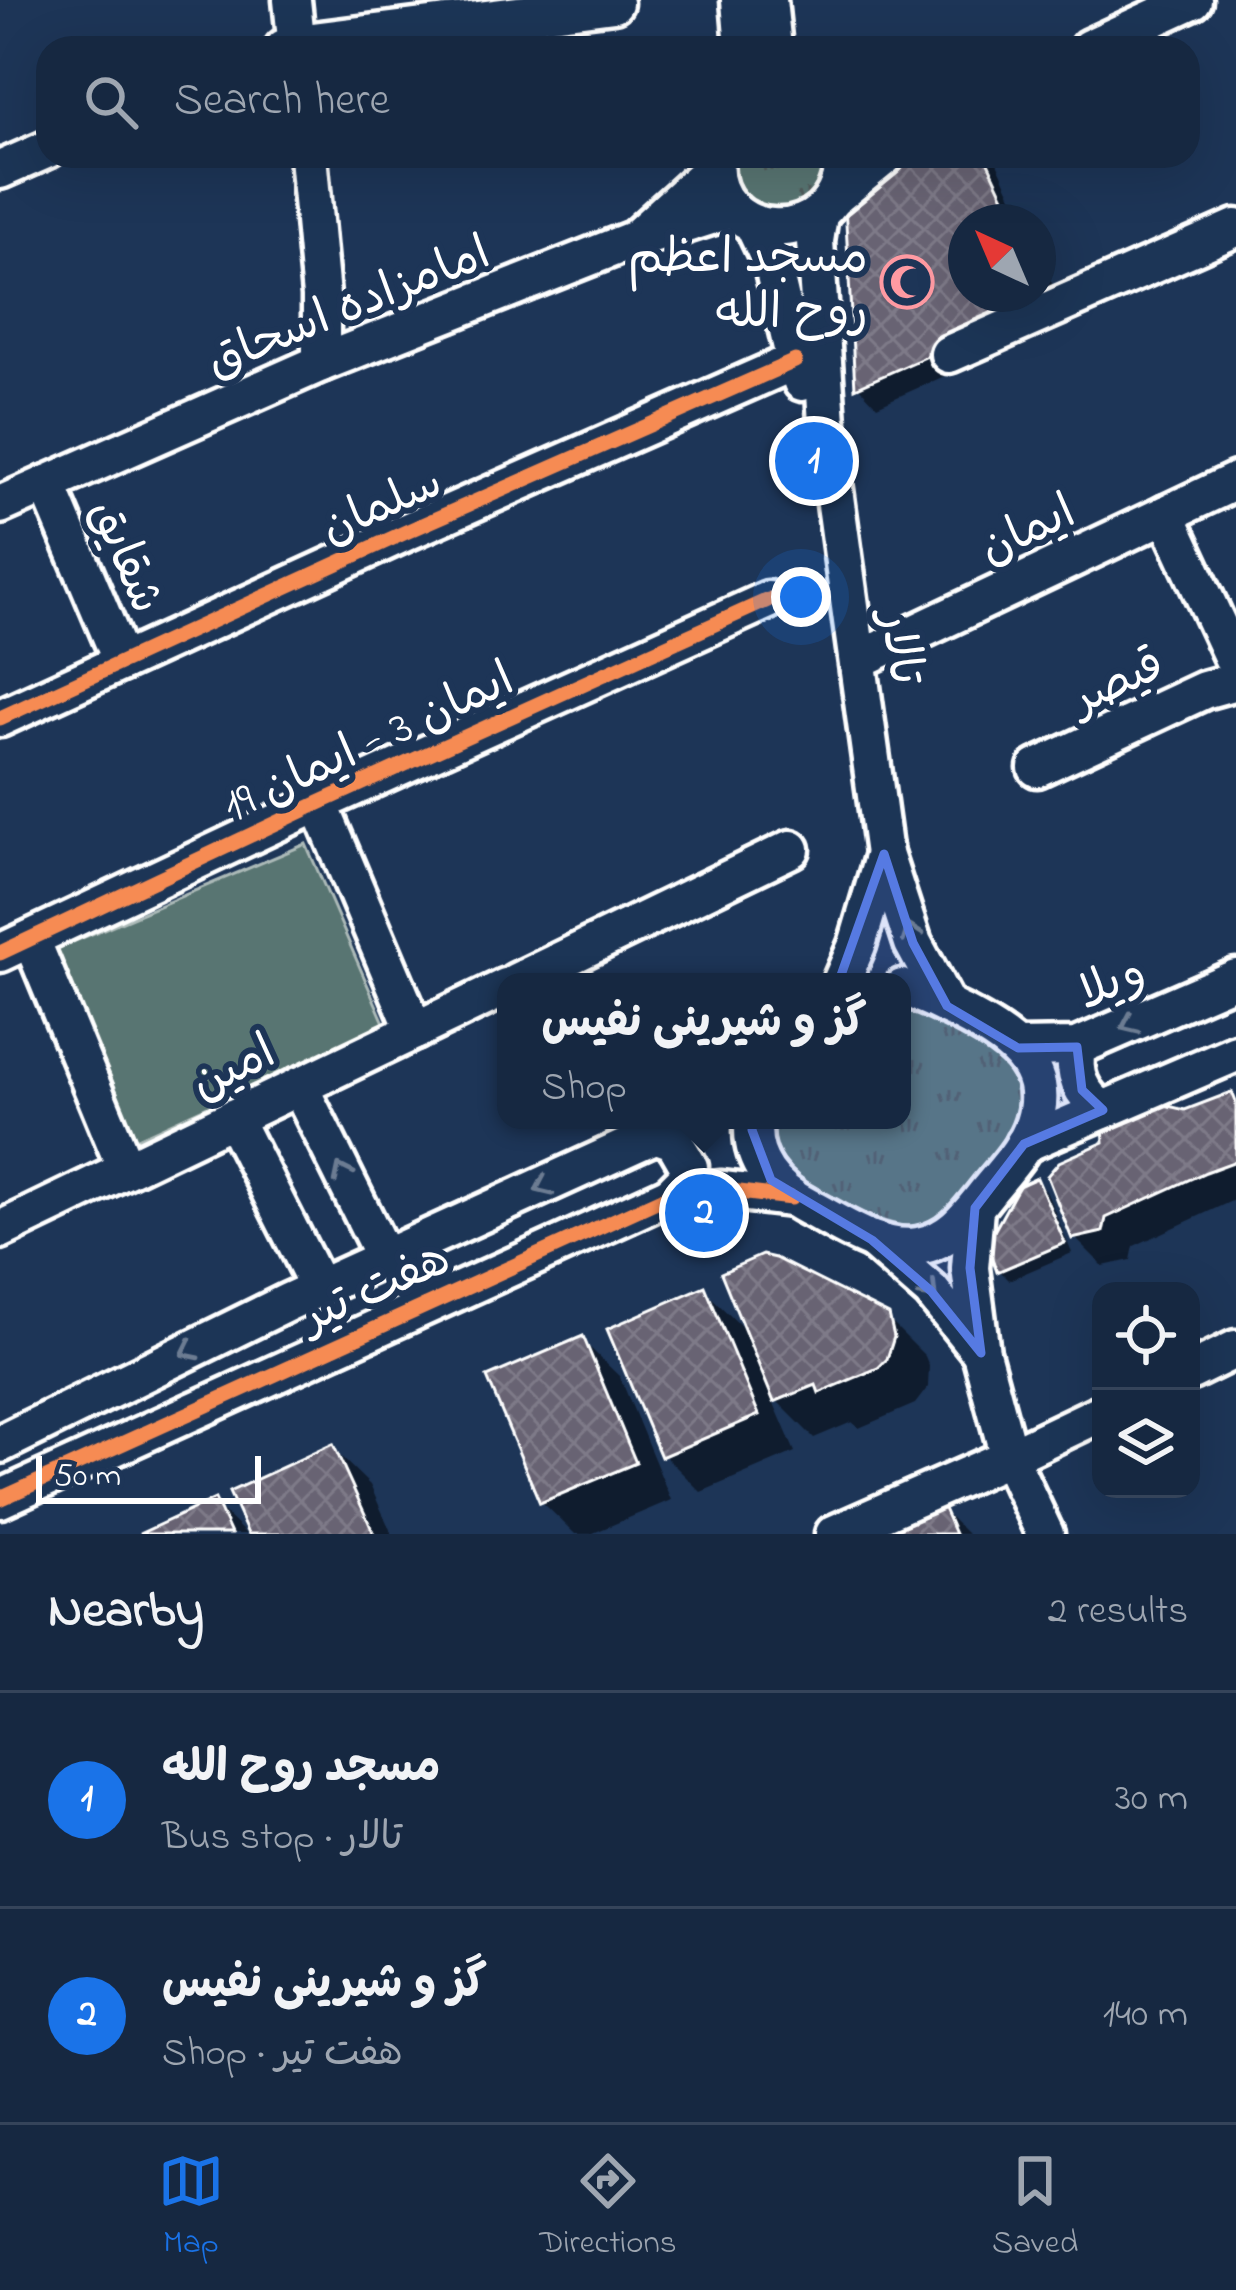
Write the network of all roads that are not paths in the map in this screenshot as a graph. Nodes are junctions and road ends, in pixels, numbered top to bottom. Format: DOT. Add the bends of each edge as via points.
graph roads {
  1 [pos="292,0"];
  2 [pos="740,0"];
  3 [pos="768,0"];
  4 [pos="1193,0"];
  5 [pos="614,3"];
  6 [pos="293,36"];
  7 [pos="368,36"];
  8 [pos="743,36"];
  9 [pos="772,36"];
  10 [pos="1115,36"];
  11 [pos="36,154"];
  12 [pos="309,168"];
  13 [pos="708,168"];
  14 [pos="715,168"];
  15 [pos="843,168"];
  16 [pos="870,168"];
  17 [pos="0,170"];
  18 [pos="828,205"];
  19 [pos="742,217"];
  20 [pos="1236,228"];
  21 [pos="635,239"];
  22 [pos="949,354"];
  23 [pos="795,361"];
  24 [pos="321,363"];
  25 [pos="829,453"];
  26 [pos="1236,481"];
  27 [pos="47,484"];
  28 [pos="0,505"];
  29 [pos="1166,514"];
  30 [pos="768,600"];
  31 [pos="858,660"];
  32 [pos="122,662"];
  33 [pos="1236,665"];
  34 [pos="1236,680"];
  35 [pos="0,718"];
  36 [pos="1037,768"];
  37 [pos="319,803"];
  38 [pos="791,849"];
  39 [pos="884,854"];
  40 [pos="15,946"];
  41 [pos="535,973"];
  42 [pos="845,973"];
  43 [pos="1236,978"];
  44 [pos="911,990"];
  45 [pos="497,991"];
  46 [pos="947,1006"];
  47 [pos="415,1031"];
  48 [pos="1077,1047"];
  49 [pos="1018,1048"];
  50 [pos="1236,1053"];
  51 [pos="299,1086"];
  52 [pos="1103,1110"];
  53 [pos="233,1118"];
  54 [pos="670,1129"];
  55 [pos="672,1129"];
  56 [pos="752,1129"];
  57 [pos="1024,1144"];
  58 [pos="126,1169"];
  59 [pos="670,1195"];
  60 [pos="791,1198"];
  61 [pos="975,1208"];
  62 [pos="0,1230"];
  63 [pos="872,1240"];
  64 [pos="385,1259"];
  65 [pos="319,1288"];
  66 [pos="1236,1349"];
  67 [pos="981,1353"];
  68 [pos="1200,1366"];
  69 [pos="1092,1418"];
  70 [pos="0,1444"];
  71 [pos="1010,1457"];
  72 [pos="0,1499"];
  73 [pos="833,1534"];
  74 [pos="1045,1534"];
  1 -- 6 [label="street"];
  2 -- 8 [label="street"];
  3 -- 9 [label="street"];
  4 -- 10 [label="street"];
  5 -- 7 [label="street"];
  11 -- 17 [label="street"];
  12 -- 24 [label="street"];
  13 -- 21 [label="street, امامزاده اسحاق"];
  14 -- 19 [label="street, تالار" via="718,188"];
  15 -- 18 [label="street, تالار"];
  16 -- 18 [label="street"];
  18 -- 19 [label="street" via="796,227"];
  18 -- 25 [label="street, تالار" via="815,241"];
  19 -- 21 [label="street"];
  19 -- 23 [label="street, تالار" via="773,266"];
  20 -- 22 [label="street"];
  21 -- 24 [label="street, امامزاده اسحاق"];
  23 -- 25 [label="street, تالار"];
  23 -- 32 [label="street, سلمان"];
  24 -- 27 [label="street, امامزاده اسحاق"];
  25 -- 31 [label="street, تالار"];
  26 -- 29 [label="street, ایمان"];
  27 -- 28 [label="street, امامزاده اسحاق"];
  27 -- 32 [label="street, شقایق"];
  29 -- 31 [label="street, ایمان"];
  29 -- 33 [label="street, قیصر"];
  30 -- 37 [label="street, ایمان 3 - ایمان 19"];
  31 -- 39 [label="street, تالار"];
  32 -- 35 [label="street, سلمان"];
  34 -- 36 [label="street, قیصر"];
  37 -- 40 [label="street, ایمان 3 - ایمان 19"];
  37 -- 47 [label="street"];
  38 -- 41 [label="street"];
  39 -- 42 [label="street, تالار"];
  46 -- 39 [label="street, تالار, one-way" via="913,943"];
  40 -- 58 [label="street"];
  43 -- 48 [label="street, ویلا, one-way"];
  44 -- 46 [label="street"];
  45 -- 47 [label="street, امین"];
  46 -- 49 [label="street"];
  47 -- 51 [label="street, امین"];
  48 -- 49 [label="street, ویلا"];
  48 -- 52 [label="street" via="1082,1090"];
  49 -- 57 [label="street" via="1038,1095"];
  50 -- 52 [label="street"];
  51 -- 53 [label="street, امین"];
  64 -- 51 [label="street, one-way"];
  52 -- 57 [label="street"];
  53 -- 58 [label="street, امین"];
  53 -- 65 [label="street"];
  54 -- 64 [label="street, هفت تیر, one-way"];
  55 -- 59 [label="street" via="689,1167"];
  56 -- 60 [label="street" via="758,1157"];
  57 -- 61 [label="street"];
  58 -- 62 [label="street, امین"];
  59 -- 60 [label="street, هفت تیر" via="722,1190"];
  59 -- 72 [label="street, هفت تیر"];
  60 -- 63 [label="street"];
  61 -- 63 [label="street" via="940,1240"];
  61 -- 67 [label="street" via="970,1268"];
  63 -- 67 [label="street, one-way" via="932,1291"];
  64 -- 65 [label="street, هفت تیر"];
  65 -- 70 [label="street, هفت تیر, one-way"];
  66 -- 68 [label="street"];
  67 -- 71 [label="street"];
  69 -- 71 [label="street"];
  71 -- 73 [label="street"];
  71 -- 74 [label="street"];
}
